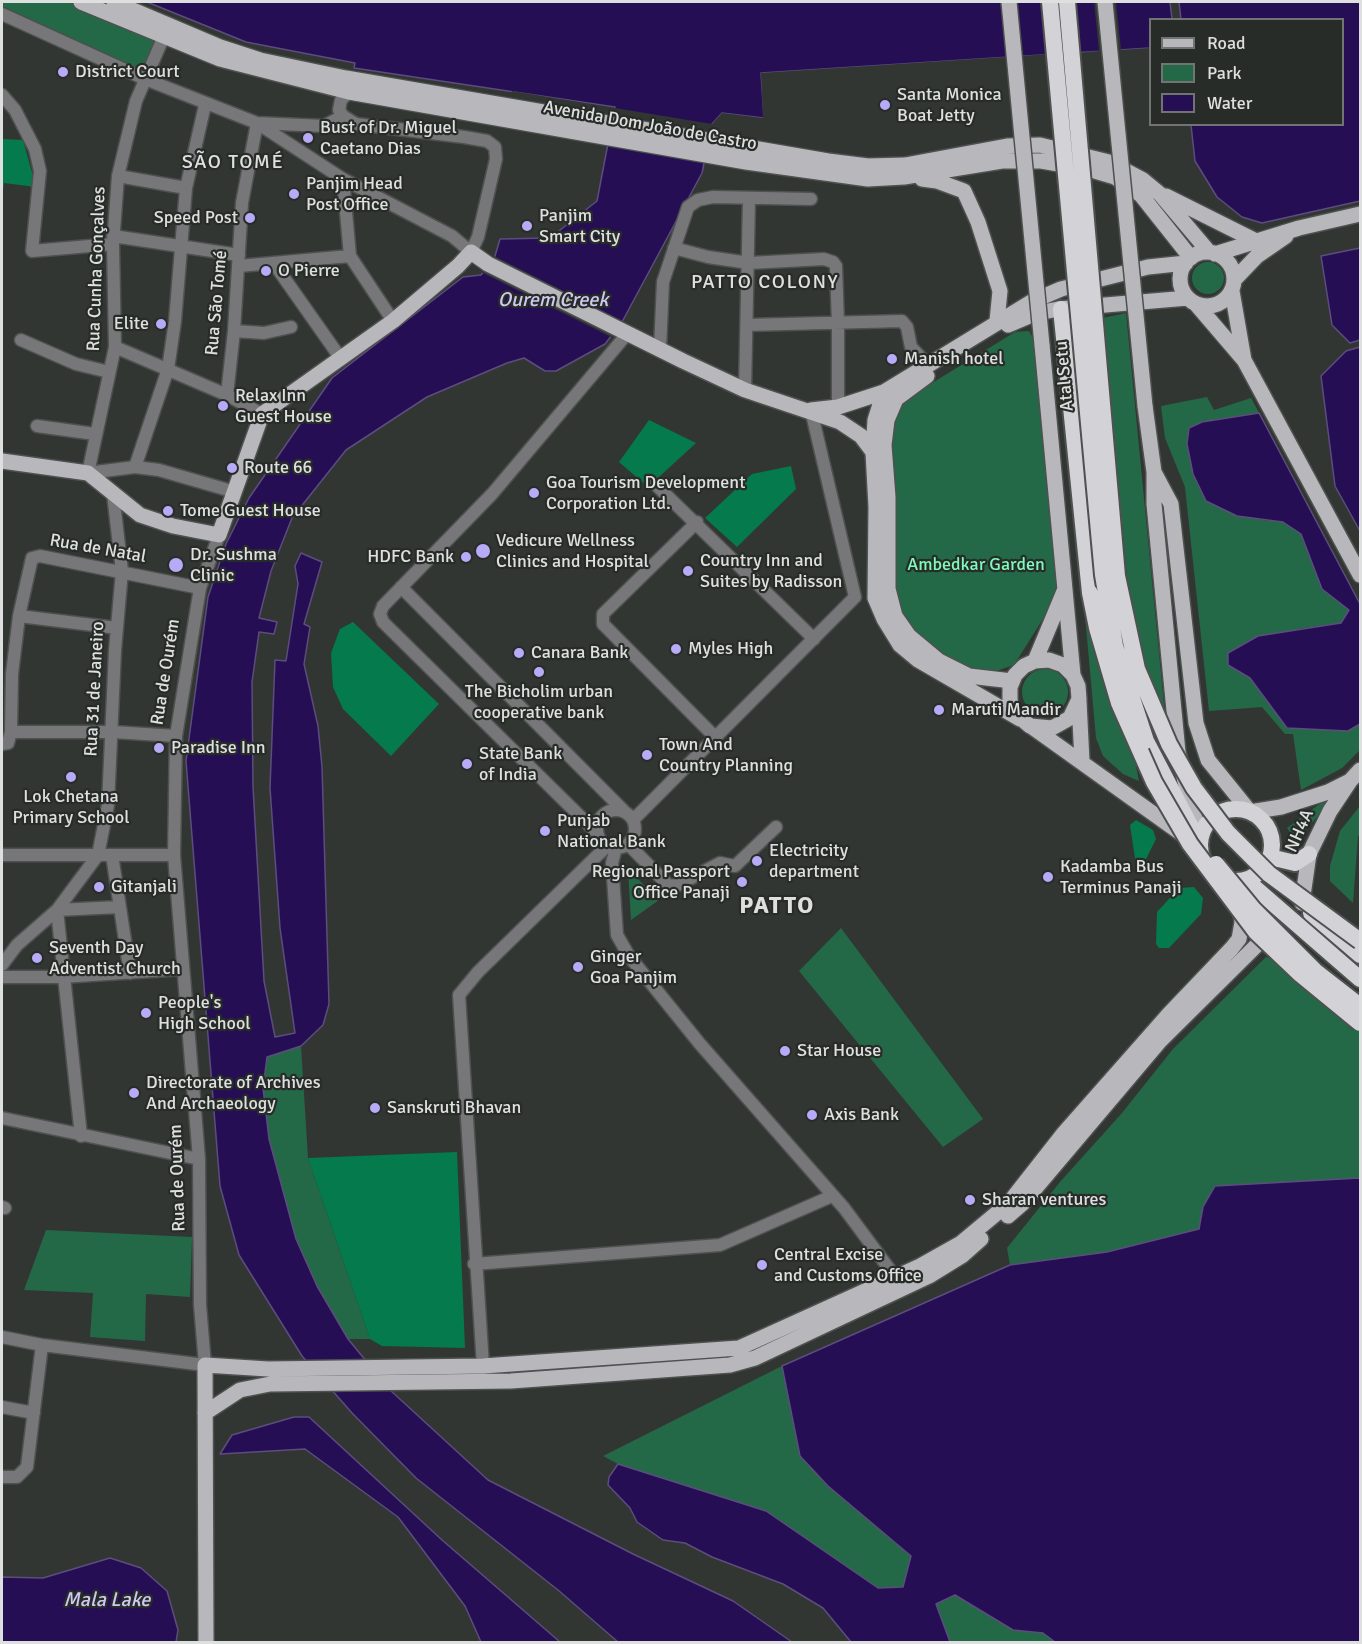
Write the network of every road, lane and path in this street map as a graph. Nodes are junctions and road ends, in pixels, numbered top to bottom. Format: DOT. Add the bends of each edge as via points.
graph roads {
  1 [pos="81,2"];
  2 [pos="114,2"];
  3 [pos="1010,2"];
  4 [pos="1050,2"];
  5 [pos="1067,2"];
  6 [pos="1105,2"];
  7 [pos="2,14"];
  8 [pos="164,36"];
  9 [pos="145,79"];
  10 [pos="349,92"];
  11 [pos="2,95"];
  12 [pos="205,105"];
  13 [pos="508,114"];
  14 [pos="343,116"];
  15 [pos="257,123"];
  16 [pos="748,155"];
  17 [pos="118,176"];
  18 [pos="904,177"];
  19 [pos="343,179"];
  20 [pos="186,188"];
  21 [pos="1160,194"];
  22 [pos="749,199"];
  23 [pos="811,199"];
  24 [pos="1360,214"];
  25 [pos="1299,228"];
  26 [pos="113,240"];
  27 [pos="1256,241"];
  28 [pos="181,247"];
  29 [pos="674,248"];
  30 [pos="471,252"];
  31 [pos="1212,253"];
  32 [pos="350,256"];
  33 [pos="1188,260"];
  34 [pos="239,261"];
  35 [pos="749,263"];
  36 [pos="275,265"];
  37 [pos="1233,286"];
  38 [pos="1192,301"];
  39 [pos="1052,305"];
  40 [pos="393,321"];
  41 [pos="997,321"];
  42 [pos="838,324"];
  43 [pos="747,325"];
  44 [pos="291,327"];
  45 [pos="234,331"];
  46 [pos="624,332"];
  47 [pos="21,340"];
  48 [pos="115,347"];
  49 [pos="660,349"];
  50 [pos="339,356"];
  51 [pos="1244,360"];
  52 [pos="928,365"];
  53 [pos="168,369"];
  54 [pos="109,372"];
  55 [pos="746,390"];
  56 [pos="884,392"];
  57 [pos="227,395"];
  58 [pos="838,407"];
  59 [pos="811,410"];
  60 [pos="262,414"];
  61 [pos="37,426"];
  62 [pos="95,434"];
  63 [pos="873,452"];
  64 [pos="2,461"];
  65 [pos="135,467"];
  66 [pos="1154,472"];
  67 [pos="88,473"];
  68 [pos="654,483"];
  69 [pos="235,492"];
  70 [pos="113,494"];
  71 [pos="697,522"];
  72 [pos="219,535"];
  73 [pos="122,571"];
  74 [pos="1360,575"];
  75 [pos="1066,587"];
  76 [pos="200,588"];
  77 [pos="401,588"];
  78 [pos="855,597"];
  79 [pos="875,598"];
  80 [pos="19,616"];
  81 [pos="117,627"];
  82 [pos="814,639"];
  83 [pos="1035,661"];
  84 [pos="1073,675"];
  85 [pos="1012,681"];
  86 [pos="1079,699"];
  87 [pos="1025,723"];
  88 [pos="114,732"];
  89 [pos="176,736"];
  90 [pos="715,737"];
  91 [pos="7,740"];
  92 [pos="1082,761"];
  93 [pos="1355,776"];
  94 [pos="1250,812"];
  95 [pos="628,815"];
  96 [pos="776,827"];
  97 [pos="596,832"];
  98 [pos="1201,842"];
  99 [pos="617,846"];
  100 [pos="1309,854"];
  101 [pos="2,855"];
  102 [pos="98,855"];
  103 [pos="112,855"];
  104 [pos="174,855"];
  105 [pos="1269,860"];
  106 [pos="1228,880"];
  107 [pos="1246,880"];
  108 [pos="1302,903"];
  109 [pos="118,908"];
  110 [pos="57,910"];
  111 [pos="1286,914"];
  112 [pos="1360,941"];
  113 [pos="1360,956"];
  114 [pos="2,965"];
  115 [pos="183,969"];
  116 [pos="130,973"];
  117 [pos="2,977"];
  118 [pos="62,977"];
  119 [pos="1360,979"];
  120 [pos="1360,1006"];
  121 [pos="1360,1023"];
  122 [pos="2,1118"];
  123 [pos="81,1136"];
  124 [pos="198,1159"];
  125 [pos="832,1196"];
  126 [pos="474,1264"];
  127 [pos="900,1283"];
  128 [pos="2,1337"];
  129 [pos="42,1345"];
  130 [pos="205,1365"];
  131 [pos="483,1366"];
  132 [pos="531,1370"];
  133 [pos="269,1376"];
  134 [pos="2,1407"];
  135 [pos="34,1413"];
  136 [pos="205,1413"];
  137 [pos="2,1477"];
  138 [pos="206,1642"];
  1 -- 8 [label="main road, Avenida Dom João de Castro"];
  2 -- 13 [label="main road, Avenida Dom João de Castro" via="260,60"];
  3 -- 75 [label="main road, bridge"];
  4 -- 120 [label="highway, Atal Setu, bridge" via="1103,575 1115,646 1146,741 1193,831 1254,910 1316,971"];
  5 -- 112 [label="highway, Atal Setu, bridge" via="1117,576 1137,669 1174,753 1194,788 1228,833 1269,874"];
  6 -- 66 [label="main road, bridge"];
  7 -- 9 [label="street"];
  8 -- 9 [label="street, Rua Cunha Gonçalves"];
  8 -- 10 [label="main road, Avenida Dom João de Castro" via="220,59"];
  9 -- 12 [label="street"];
  9 -- 17 [label="street, Rua Cunha Gonçalves" via="128,127"];
  10 -- 13 [label="main road, Avenida Dom João de Castro"];
  10 -- 14 [label="street" via="341,100 339,110"];
  11 -- 26 [label="street" via="15,110 34,148 40,171 32,250"];
  12 -- 15 [label="street"];
  12 -- 20 [label="street"];
  13 -- 16 [label="main road, Avenida Dom João de Castro"];
  14 -- 15 [label="street" via="324,126"];
  14 -- 30 [label="street" via="356,124 476,139 495,147 481,226"];
  15 -- 19 [label="street"];
  15 -- 34 [label="street, Rua São Tomé" via="243,197"];
  16 -- 18 [label="main road, Avenida Dom João de Castro" via="859,178"];
  16 -- 21 [label="main road, Avenida Dom João de Castro" via="896,166 1006,146 1040,145 1109,162"];
  17 -- 20 [label="street"];
  17 -- 26 [label="street, Rua Cunha Gonçalves"];
  18 -- 33 [label="main road, Avenida Dom João de Castro" via="1002,161 1041,161 1088,169 1115,177 1141,195"];
  18 -- 41 [label="main road" via="938,181 963,192 978,222 1000,291"];
  19 -- 30 [label="street" via="452,236"];
  19 -- 32 [label="street"];
  20 -- 28 [label="street"];
  21 -- 27 [label="main road"];
  21 -- 31 [label="main road, Avenida Dom João de Castro"];
  22 -- 23 [label="street"];
  22 -- 29 [label="street" via="698,200 688,207"];
  22 -- 35 [label="street"];
  24 -- 25 [label="main road"];
  25 -- 27 [label="main road"];
  25 -- 37 [label="main road" via="1257,256"];
  26 -- 28 [label="street"];
  26 -- 48 [label="street, Rua Cunha Gonçalves"];
  27 -- 31 [label="main road"];
  28 -- 34 [label="street"];
  28 -- 53 [label="street"];
  29 -- 35 [label="street" via="708,258"];
  29 -- 49 [label="street" via="663,282"];
  30 -- 40 [label="main road"];
  30 -- 46 [label="main road"];
  31 -- 33 [label="main road"];
  31 -- 37 [label="main road" via="1231,267"];
  32 -- 36 [label="street"];
  32 -- 40 [label="street"];
  33 -- 38 [label="main road" via="1180,277"];
  33 -- 39 [label="main road" via="1148,267"];
  34 -- 36 [label="street"];
  34 -- 45 [label="street, Rua São Tomé"];
  35 -- 42 [label="street" via="824,259 833,262"];
  35 -- 43 [label="street"];
  36 -- 50 [label="street"];
  37 -- 38 [label="main road" via="1217,305"];
  37 -- 51 [label="main road"];
  38 -- 39 [label="main road"];
  38 -- 51 [label="main road"];
  39 -- 41 [label="main road"];
  39 -- 85 [label="main road" via="1011,323 896,399 887,420 884,445 888,589 895,616 909,636 939,661 969,676"];
  39 -- 121 [label="highway, bridge" via="1090,593 1096,628 1119,703 1154,782 1190,844 1256,932"];
  40 -- 50 [label="main road"];
  41 -- 52 [label="main road"];
  42 -- 43 [label="street"];
  42 -- 52 [label="street" via="902,321 911,347"];
  42 -- 58 [label="street"];
  43 -- 55 [label="street"];
  44 -- 45 [label="street" via="264,333"];
  45 -- 57 [label="street, Rua São Tomé"];
  46 -- 49 [label="main road"];
  46 -- 77 [label="street" via="492,494"];
  47 -- 54 [label="street" via="76,364"];
  48 -- 53 [label="street"];
  48 -- 54 [label="street, Rua Cunha Gonçalves"];
  49 -- 55 [label="main road"];
  50 -- 60 [label="main road"];
  51 -- 74 [label="main road"];
  52 -- 56 [label="main road"];
  53 -- 57 [label="street"];
  53 -- 65 [label="street"];
  54 -- 62 [label="street, Rua Cunha Gonçalves"];
  55 -- 59 [label="main road"];
  56 -- 58 [label="main road"];
  56 -- 63 [label="main road" via="875,420"];
  57 -- 60 [label="street"];
  58 -- 59 [label="main road"];
  59 -- 63 [label="main road" via="851,428"];
  59 -- 78 [label="street"];
  60 -- 69 [label="main road, Rua de Ourém"];
  61 -- 62 [label="street"];
  62 -- 67 [label="street, Rua Cunha Gonçalves"];
  63 -- 79 [label="main road"];
  64 -- 67 [label="main road"];
  65 -- 67 [label="street"];
  65 -- 69 [label="street"];
  66 -- 94 [label="main road" via="1171,504 1196,723 1208,760"];
  66 -- 98 [label="main road" via="1178,752"];
  67 -- 70 [label="main road"];
  68 -- 71 [label="street"];
  69 -- 72 [label="main road, Rua de Ourém"];
  70 -- 72 [label="main road" via="140,515"];
  70 -- 73 [label="street, Rua 31 de Janeiro"];
  71 -- 82 [label="street"];
  71 -- 90 [label="street" via="603,614 603,624"];
  72 -- 76 [label="street, Rua de Ourém"];
  73 -- 76 [label="street, Rua de Natal"];
  73 -- 80 [label="street, Rua de Natal" via="40,556 32,558"];
  73 -- 81 [label="street, Rua 31 de Janeiro"];
  75 -- 83 [label="main road"];
  75 -- 84 [label="main road"];
  76 -- 89 [label="street, Rua de Ourém"];
  77 -- 95 [label="street"];
  77 -- 97 [label="street" via="383,606 383,622"];
  78 -- 79 [label="street"];
  78 -- 82 [label="street"];
  79 -- 87 [label="main road" via="900,645 945,677"];
  80 -- 81 [label="street"];
  80 -- 91 [label="street, Rua de Natal"];
  81 -- 88 [label="street, Rua 31 de Janeiro"];
  82 -- 90 [label="street"];
  83 -- 84 [label="main road" via="1056,662"];
  83 -- 85 [label="main road" via="1024,666"];
  84 -- 86 [label="main road"];
  85 -- 87 [label="main road" via="1010,701"];
  86 -- 87 [label="main road" via="1070,718 1059,726 1044,729"];
  86 -- 92 [label="main road"];
  87 -- 92 [label="main road"];
  88 -- 89 [label="street"];
  88 -- 91 [label="street"];
  88 -- 102 [label="street, Rua 31 de Janeiro" via="108,805"];
  89 -- 104 [label="street, Rua de Ourém"];
  90 -- 95 [label="street"];
  92 -- 98 [label="main road"];
  93 -- 94 [label="main road" via="1309,799"];
  93 -- 100 [label="main road, NH4A" via="1330,811"];
  94 -- 98 [label="highway" via="1220,813 1212,819"];
  94 -- 105 [label="highway" via="1271,836"];
  95 -- 97 [label="street" via="617,810 604,813"];
  95 -- 99 [label="street" via="635,832"];
  96 -- 99 [label="street" via="735,866 720,863 678,885 669,886"];
  97 -- 99 [label="street" via="600,841"];
  98 -- 106 [label="highway" via="1206,865"];
  99 -- 125 [label="street" via="612,863 617,935 629,956"];
  99 -- 126 [label="street" via="478,972 459,995"];
  100 -- 105 [label="highway" via="1295,863"];
  100 -- 108 [label="main road, NH4A"];
  101 -- 102 [label="street"];
  102 -- 103 [label="street"];
  102 -- 110 [label="street, Rua 31 de Janeiro"];
  103 -- 104 [label="street"];
  103 -- 109 [label="street"];
  104 -- 115 [label="street, Rua de Ourém"];
  105 -- 107 [label="highway" via="1259,873"];
  105 -- 108 [label="highway"];
  106 -- 107 [label="highway"];
  106 -- 127 [label="main road" via="1240,902 1242,922 1239,939 1232,948 1131,1056 1009,1203 961,1243"];
  107 -- 111 [label="highway"];
  108 -- 113 [label="highway"];
  109 -- 110 [label="street"];
  109 -- 116 [label="street"];
  110 -- 114 [label="street, Rua 31 de Janeiro" via="17,945"];
  110 -- 118 [label="street"];
  111 -- 119 [label="highway"];
  111 -- 127 [label="main road" via="1160,1041 1023,1203 963,1255"];
  115 -- 116 [label="street"];
  115 -- 124 [label="street, Rua de Ourém"];
  116 -- 118 [label="street"];
  117 -- 118 [label="street"];
  118 -- 123 [label="street"];
  122 -- 123 [label="street"];
  123 -- 124 [label="street"];
  124 -- 130 [label="street, Rua de Ourém"];
  125 -- 126 [label="street" via="720,1245"];
  125 -- 127 [label="street"];
  126 -- 131 [label="street"];
  127 -- 132 [label="main road" via="754,1358 730,1365"];
  128 -- 129 [label="street"];
  129 -- 130 [label="street"];
  129 -- 135 [label="street"];
  130 -- 133 [label="main road"];
  130 -- 136 [label="main road, Rua de Ourém"];
  131 -- 132 [label="main road"];
  131 -- 133 [label="main road"];
  132 -- 133 [label="main road" via="434,1383"];
  133 -- 136 [label="main road"];
  134 -- 135 [label="street"];
  135 -- 137 [label="street" via="27,1467 17,1477"];
  136 -- 138 [label="main road, Rua de Ourém"];
}
